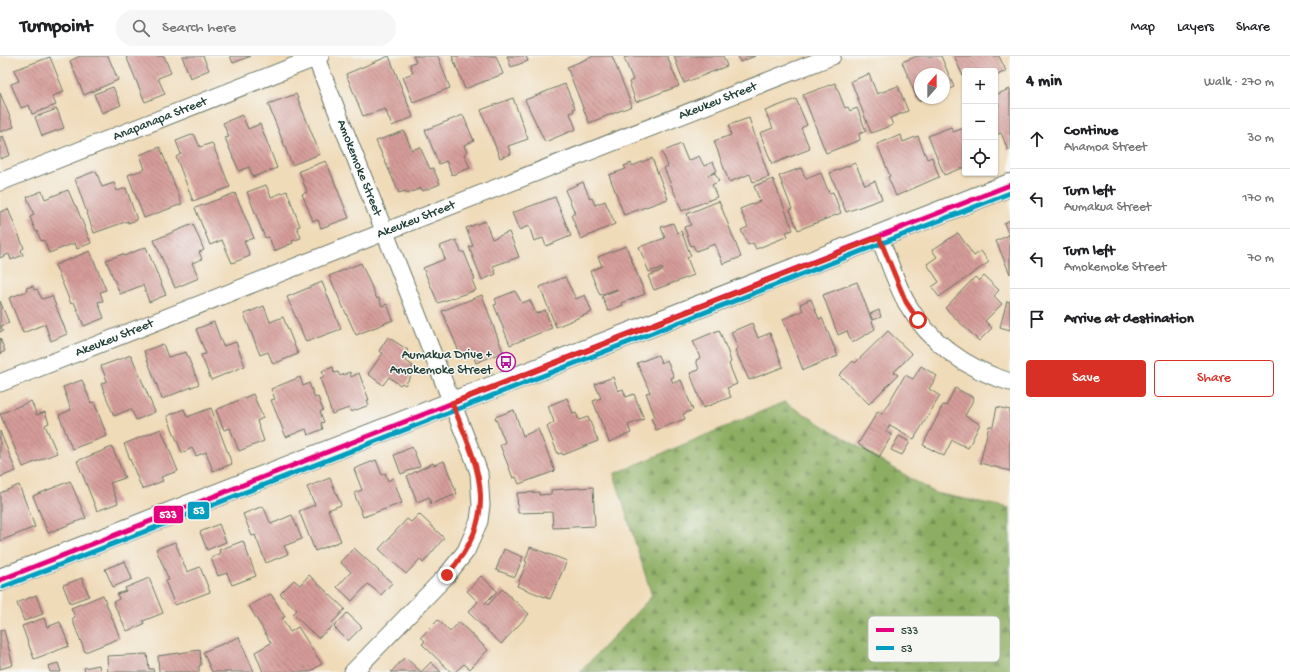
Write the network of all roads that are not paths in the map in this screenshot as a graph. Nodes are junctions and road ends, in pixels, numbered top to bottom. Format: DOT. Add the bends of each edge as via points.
graph roads {
  1 [pos="832,56"];
  2 [pos="318,57"];
  3 [pos="0,182"];
  4 [pos="1010,185"];
  5 [pos="385,232"];
  6 [pos="879,237"];
  7 [pos="1010,382"];
  8 [pos="0,383"];
  9 [pos="452,403"];
  10 [pos="0,580"];
  11 [pos="353,672"];
  1 -- 5 [label="street, Akeukeu Street"];
  2 -- 3 [label="street, Anapanapa Street"];
  2 -- 5 [label="street, Amokemoke Street"];
  4 -- 6 [label="street"];
  5 -- 8 [label="street, Akeukeu Street"];
  5 -- 9 [label="street, Amokemoke Street"];
  6 -- 7 [label="street" via="906,302 930,335 975,369"];
  6 -- 9 [label="street"];
  9 -- 10 [label="street"];
  9 -- 11 [label="street, Amokemoke Street" via="479,474 479,521 458,562"];
}
